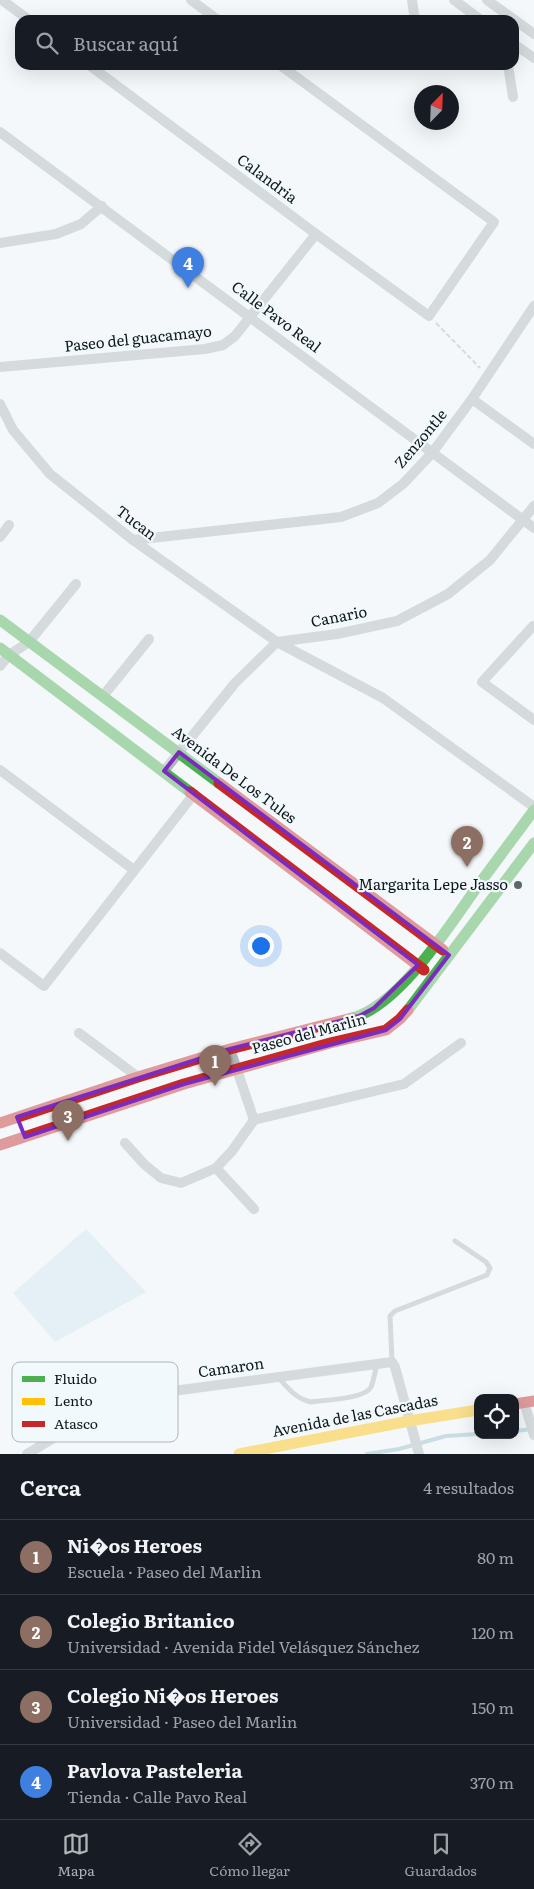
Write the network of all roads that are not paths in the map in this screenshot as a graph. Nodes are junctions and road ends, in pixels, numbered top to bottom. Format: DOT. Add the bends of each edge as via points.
graph roads {
  1 [pos="2,0"];
  2 [pos="191,0"];
  3 [pos="412,0"];
  4 [pos="454,0"];
  5 [pos="488,0"];
  6 [pos="22,15"];
  7 [pos="211,15"];
  8 [pos="414,15"];
  9 [pos="474,15"];
  10 [pos="508,15"];
  11 [pos="519,23"];
  12 [pos="534,34"];
  13 [pos="519,48"];
  14 [pos="534,58"];
  15 [pos="96,70"];
  16 [pos="287,70"];
  17 [pos="509,70"];
  18 [pos="513,97"];
  19 [pos="0,132"];
  20 [pos="102,206"];
  21 [pos="316,234"];
  22 [pos="0,243"];
  23 [pos="534,306"];
  24 [pos="251,317"];
  25 [pos="0,367"];
  26 [pos="472,399"];
  27 [pos="0,404"];
  28 [pos="534,444"];
  29 [pos="432,453"];
  30 [pos="534,506"];
  31 [pos="524,520"];
  32 [pos="9,525"];
  33 [pos="534,528"];
  34 [pos="0,537"];
  35 [pos="133,540"];
  36 [pos="76,584"];
  37 [pos="0,620"];
  38 [pos="534,627"];
  39 [pos="149,640"];
  40 [pos="29,642"];
  41 [pos="277,642"];
  42 [pos="4,651"];
  43 [pos="0,666"];
  44 [pos="103,696"];
  45 [pos="534,720"];
  46 [pos="179,752"];
  47 [pos="0,770"];
  48 [pos="164,771"];
  49 [pos="194,794"];
  50 [pos="534,808"];
  51 [pos="534,843"];
  52 [pos="134,870"];
  53 [pos="435,944"];
  54 [pos="0,953"];
  55 [pos="449,956"];
  56 [pos="418,965"];
  57 [pos="433,976"];
  58 [pos="79,1033"];
  59 [pos="461,1043"];
  60 [pos="230,1049"];
  61 [pos="236,1069"];
  62 [pos="138,1077"];
  63 [pos="17,1117"];
  64 [pos="254,1120"];
  65 [pos="0,1123"];
  66 [pos="24,1137"];
  67 [pos="125,1143"];
  68 [pos="0,1145"];
  69 [pos="216,1168"];
  70 [pos="254,1209"];
  71 [pos="455,1241"];
  72 [pos="392,1362"];
  73 [pos="377,1364"];
  74 [pos="278,1376"];
  75 [pos="178,1390"];
  76 [pos="524,1402"];
  77 [pos="474,1411"];
  78 [pos="409,1421"];
  79 [pos="534,1435"];
  80 [pos="47,1442"];
  81 [pos="27,1454"];
  82 [pos="239,1454"];
  83 [pos="419,1454"];
  1 -- 6 [label="street"];
  2 -- 7 [label="street"];
  3 -- 8 [label="street"];
  4 -- 9 [label="street"];
  5 -- 10 [label="street"];
  11 -- 12 [label="street"];
  13 -- 14 [label="street"];
  15 -- 21 [label="street, Calandria"];
  16 -- 21 [label="street, Calandria" via="494,222 429,316"];
  17 -- 18 [label="street"];
  19 -- 20 [label="street, Calle Pavo Real"];
  20 -- 22 [label="street" via="81,224 56,234"];
  20 -- 24 [label="street, Calle Pavo Real"];
  21 -- 24 [label="street, Paseo del guacamayo"];
  23 -- 26 [label="street, Zenzontle"];
  24 -- 25 [label="street, Paseo del guacamayo" via="223,345 205,349"];
  24 -- 29 [label="street, Calle Pavo Real"];
  26 -- 28 [label="street"];
  26 -- 29 [label="street, Zenzontle"];
  27 -- 35 [label="street, Tucan" via="13,430 50,474"];
  29 -- 31 [label="street, Calle Pavo Real"];
  29 -- 35 [label="street, Zenzontle" via="378,503 341,517"];
  30 -- 31 [label="street, Canario"];
  31 -- 33 [label="street, Calle Pavo Real"];
  31 -- 41 [label="street, Canario" via="490,560 448,594 398,620 337,634"];
  32 -- 34 [label="street"];
  35 -- 41 [label="street, Tucan"];
  36 -- 40 [label="street"];
  37 -- 40 [label="street, Avenida De Los Tules"];
  38 -- 45 [label="street" via="482,682"];
  39 -- 44 [label="street"];
  40 -- 42 [label="street"];
  40 -- 44 [label="street, Avenida De Los Tules"];
  41 -- 46 [label="street" via="235,683"];
  41 -- 50 [label="street, Tucan" via="383,698"];
  42 -- 43 [label="street"];
  42 -- 48 [label="street"];
  44 -- 46 [label="street, Avenida De Los Tules"];
  46 -- 48 [label="street"];
  46 -- 53 [label="street, Avenida De Los Tules"];
  47 -- 52 [label="street"];
  48 -- 49 [label="street"];
  49 -- 52 [label="street"];
  49 -- 56 [label="street"];
  50 -- 53 [label="street, Paseo del Marlin"];
  51 -- 55 [label="street, Paseo del Marlin"];
  52 -- 54 [label="street" via="44,986"];
  53 -- 55 [label="street, Avenida De Los Tules"];
  53 -- 56 [label="street, Paseo del Marlin"];
  55 -- 57 [label="street, Paseo del Marlin"];
  56 -- 57 [label="street"];
  56 -- 60 [label="street, Paseo del Marlin" via="374,1008 359,1016"];
  57 -- 61 [label="street, Paseo del Marlin" via="400,1019 386,1030"];
  58 -- 62 [label="street"];
  59 -- 64 [label="street" via="404,1084"];
  60 -- 61 [label="street"];
  60 -- 62 [label="street, Paseo del Marlin"];
  61 -- 64 [label="street"];
  61 -- 66 [label="street, Paseo del Marlin"];
  62 -- 63 [label="street, Paseo del Marlin"];
  63 -- 65 [label="street, Paseo del Marlin"];
  63 -- 66 [label="street"];
  64 -- 69 [label="street" via="232,1152"];
  66 -- 68 [label="street, Paseo del Marlin"];
  67 -- 69 [label="street" via="162,1178 181,1183"];
  69 -- 70 [label="street"];
  71 -- 72 [label="lane" via="486,1262 490,1268 488,1275 395,1311 390,1316"];
  72 -- 73 [label="street, Camaron"];
  72 -- 78 [label="street"];
  73 -- 74 [label="street, Camaron"];
  73 -- 74 [label="lane" via="367,1392 359,1396 311,1402 296,1396"];
  74 -- 75 [label="street, Camaron"];
  76 -- 79 [label="street"];
  77 -- 78 [label="street, Avenida de las Cascadas"];
  78 -- 82 [label="street, Avenida de las Cascadas"];
  78 -- 83 [label="street"];
  80 -- 81 [label="street, Camaron"];
}
